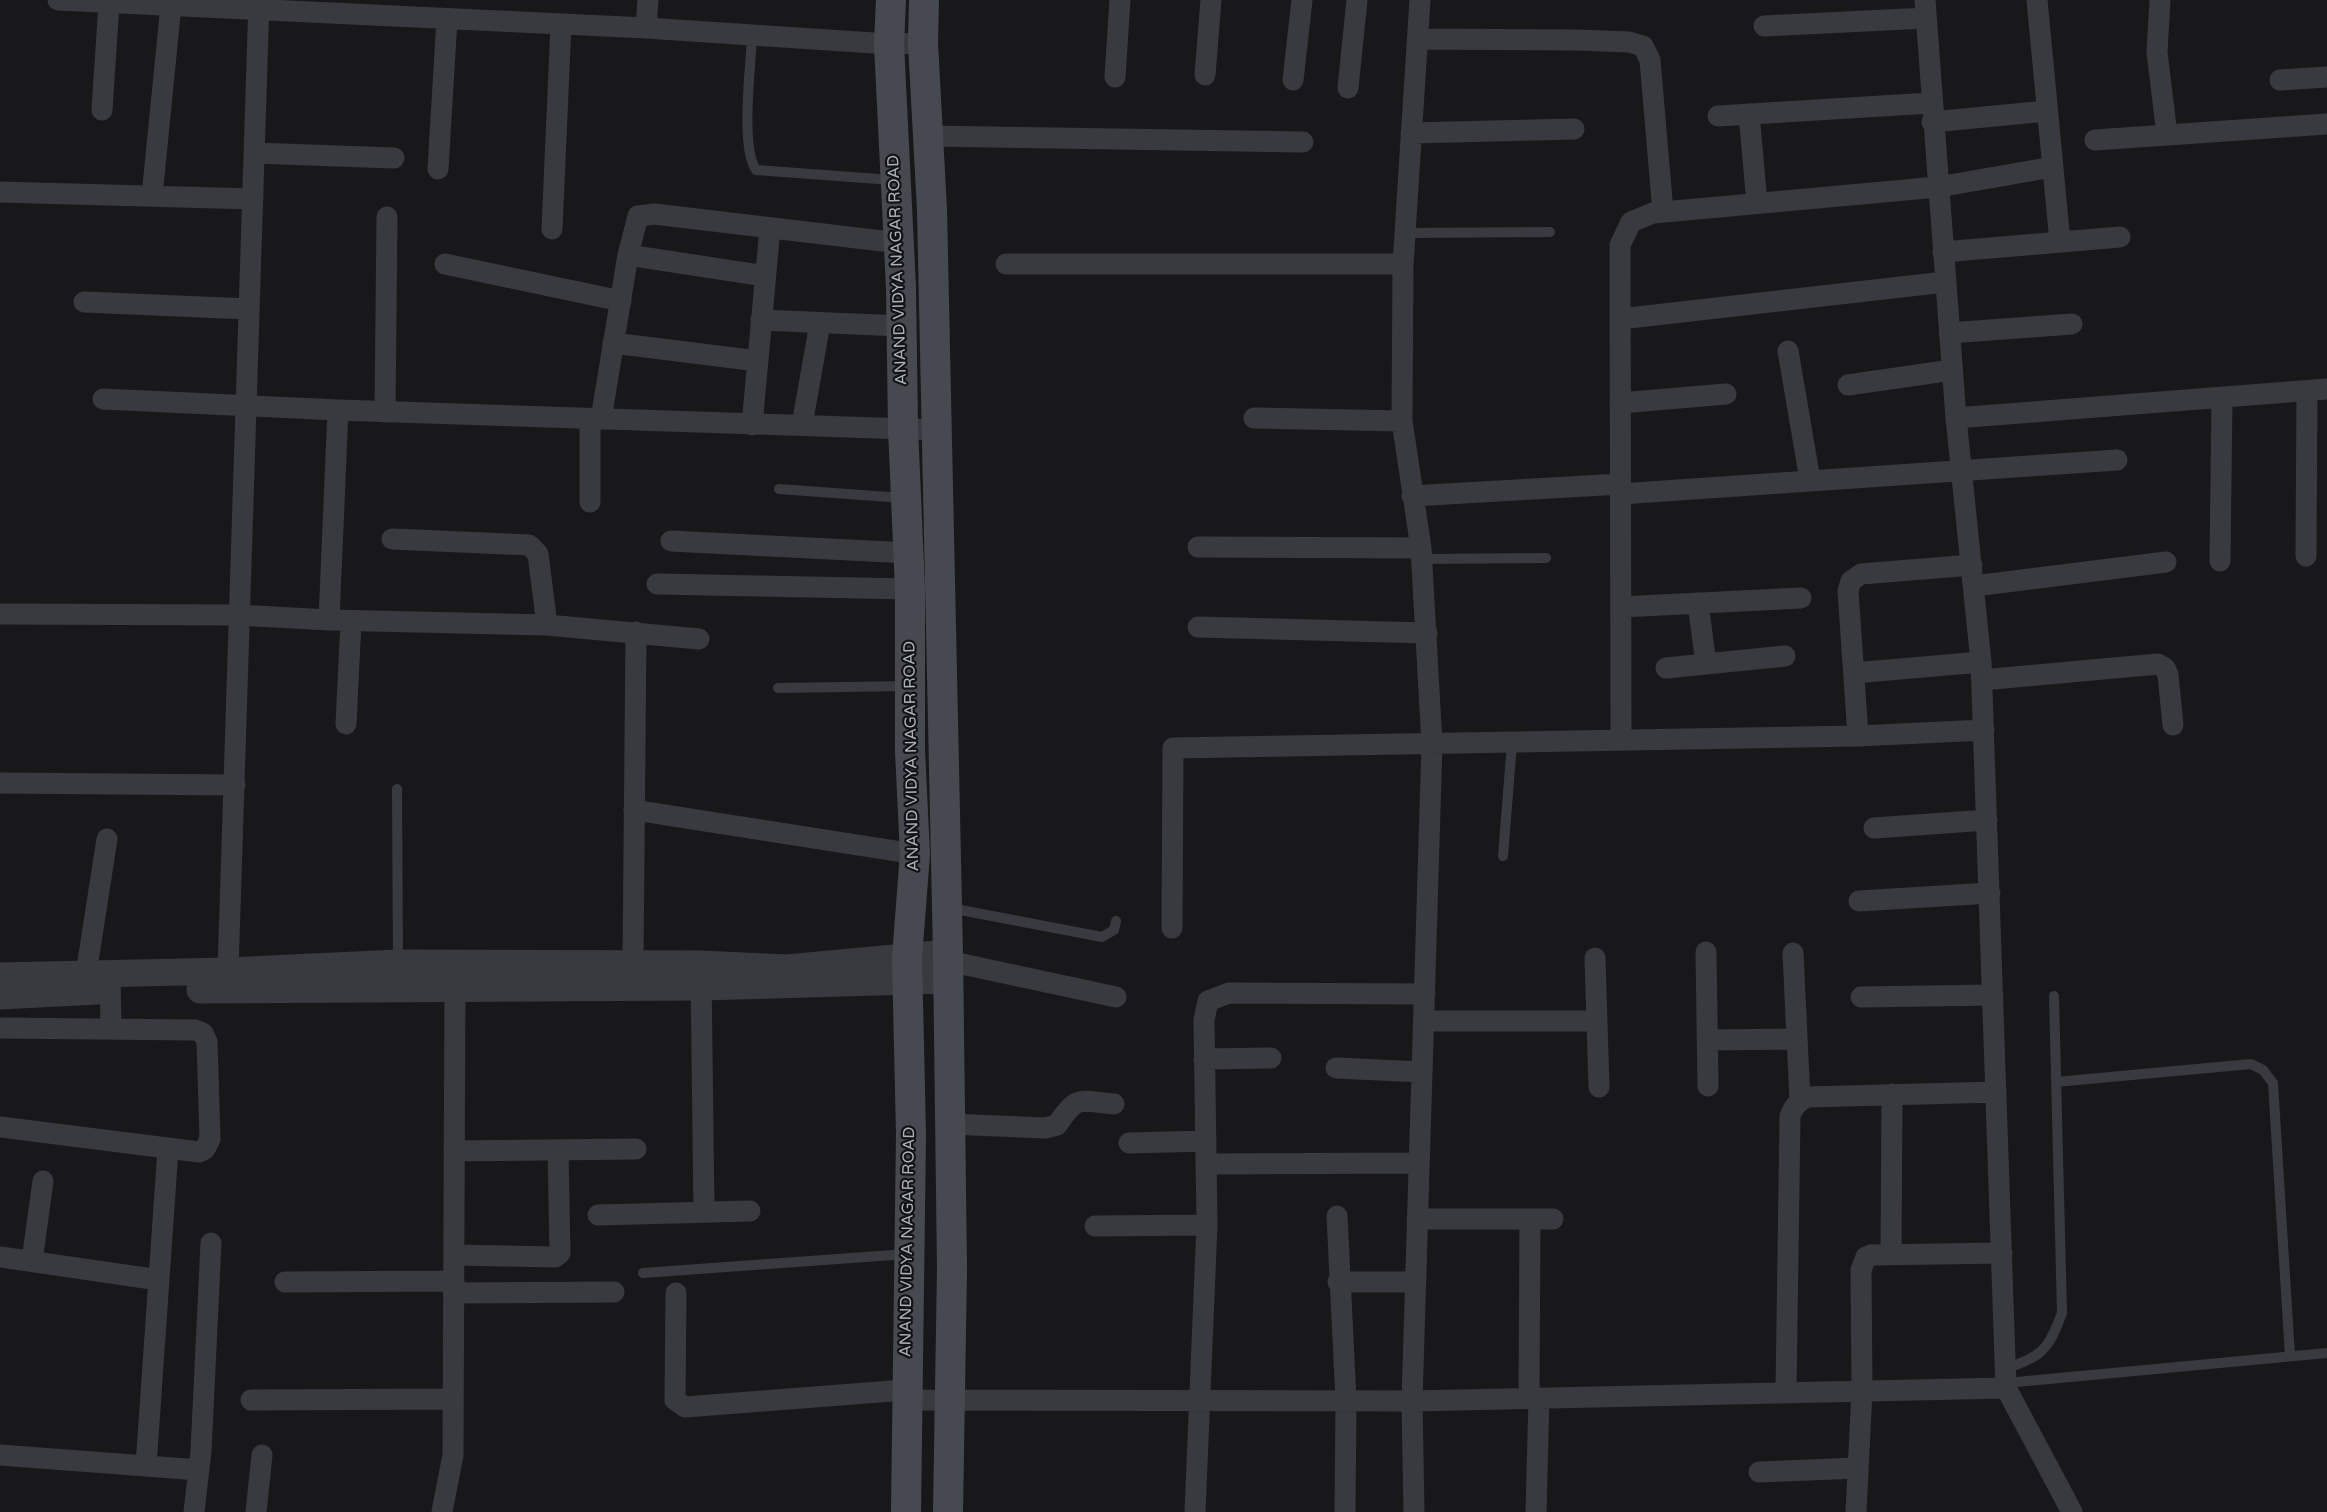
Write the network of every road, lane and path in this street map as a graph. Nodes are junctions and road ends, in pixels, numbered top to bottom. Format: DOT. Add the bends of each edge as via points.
graph roads {
  1 [pos="58,0"];
  2 [pos="648,0"];
  3 [pos="891,0"];
  4 [pos="924,0"];
  5 [pos="1120,0"];
  6 [pos="1211,0"];
  7 [pos="1302,0"];
  8 [pos="1357,0"];
  9 [pos="1420,0"];
  10 [pos="2037,0"];
  11 [pos="2160,0"];
  12 [pos="109,3"];
  13 [pos="171,5"];
  14 [pos="258,5"];
  15 [pos="368,7"];
  16 [pos="1925,9"];
  17 [pos="435,12"];
  18 [pos="561,24"];
  19 [pos="1764,26"];
  20 [pos="646,28"];
  21 [pos="752,35"];
  22 [pos="1418,39"];
  23 [pos="922,43"];
  24 [pos="889,44"];
  25 [pos="1205,75"];
  26 [pos="1115,77"];
  27 [pos="2327,77"];
  28 [pos="1293,80"];
  29 [pos="2280,80"];
  30 [pos="1348,88"];
  31 [pos="102,110"];
  32 [pos="2048,111"];
  33 [pos="1932,112"];
  34 [pos="1749,114"];
  35 [pos="1718,116"];
  36 [pos="2327,124"];
  37 [pos="1574,129"];
  38 [pos="1411,133"];
  39 [pos="2167,135"];
  40 [pos="928,136"];
  41 [pos="2095,140"];
  42 [pos="1303,142"];
  43 [pos="254,153"];
  44 [pos="394,159"];
  45 [pos="2053,167"];
  46 [pos="438,169"];
  47 [pos="896,180"];
  48 [pos="1938,187"];
  49 [pos="0,192"];
  50 [pos="152,196"];
  51 [pos="252,199"];
  52 [pos="1757,203"];
  53 [pos="1663,212"];
  54 [pos="387,217"];
  55 [pos="770,228"];
  56 [pos="552,229"];
  57 [pos="1550,232"];
  58 [pos="1405,233"];
  59 [pos="2120,237"];
  60 [pos="2060,242"];
  61 [pos="899,243"];
  62 [pos="1943,252"];
  63 [pos="628,255"];
  64 [pos="445,264"];
  65 [pos="1006,264"];
  66 [pos="1403,264"];
  67 [pos="765,276"];
  68 [pos="1945,282"];
  69 [pos="621,301"];
  70 [pos="84,302"];
  71 [pos="249,309"];
  72 [pos="1620,319"];
  73 [pos="761,320"];
  74 [pos="820,322"];
  75 [pos="2072,324"];
  76 [pos="901,326"];
  77 [pos="1949,333"];
  78 [pos="614,343"];
  79 [pos="1788,351"];
  80 [pos="758,361"];
  81 [pos="1953,370"];
  82 [pos="1848,385"];
  83 [pos="2317,390"];
  84 [pos="1726,394"];
  85 [pos="2222,397"];
  86 [pos="102,399"];
  87 [pos="1620,403"];
  88 [pos="246,407"];
  89 [pos="338,410"];
  90 [pos="384,412"];
  91 [pos="1956,417"];
  92 [pos="1254,418"];
  93 [pos="595,419"];
  94 [pos="1402,421"];
  95 [pos="752,424"];
  96 [pos="802,425"];
  97 [pos="903,428"];
  98 [pos="937,429"];
  99 [pos="2117,460"];
  100 [pos="1962,469"];
  101 [pos="1810,480"];
  102 [pos="779,489"];
  103 [pos="1620,489"];
  104 [pos="1412,495"];
  105 [pos="906,498"];
  106 [pos="590,502"];
  107 [pos="392,539"];
  108 [pos="671,541"];
  109 [pos="1198,547"];
  110 [pos="909,553"];
  111 [pos="1421,553"];
  112 [pos="2306,556"];
  113 [pos="1546,558"];
  114 [pos="2220,561"];
  115 [pos="2166,562"];
  116 [pos="1972,565"];
  117 [pos="657,584"];
  118 [pos="1974,586"];
  119 [pos="910,589"];
  120 [pos="1801,598"];
  121 [pos="1698,603"];
  122 [pos="1621,607"];
  123 [pos="0,615"];
  124 [pos="237,615"];
  125 [pos="329,620"];
  126 [pos="351,621"];
  127 [pos="548,625"];
  128 [pos="1198,627"];
  129 [pos="636,632"];
  130 [pos="1427,633"];
  131 [pos="699,639"];
  132 [pos="1785,656"];
  133 [pos="1706,664"];
  134 [pos="1666,668"];
  135 [pos="1981,671"];
  136 [pos="1854,673"];
  137 [pos="910,686"];
  138 [pos="778,688"];
  139 [pos="346,724"];
  140 [pos="2173,725"];
  141 [pos="1984,730"];
  142 [pos="1858,736"];
  143 [pos="1621,740"];
  144 [pos="1512,742"];
  145 [pos="1432,744"];
  146 [pos="0,783"];
  147 [pos="235,785"];
  148 [pos="398,789"];
  149 [pos="634,810"];
  150 [pos="1987,820"];
  151 [pos="1874,828"];
  152 [pos="107,839"];
  153 [pos="915,854"];
  154 [pos="1503,856"];
  155 [pos="1990,893"];
  156 [pos="1859,901"];
  157 [pos="947,908"];
  158 [pos="1116,921"];
  159 [pos="1172,928"];
  160 [pos="1706,952"];
  161 [pos="1793,953"];
  162 [pos="1595,958"];
  163 [pos="398,963"];
  164 [pos="633,964"];
  165 [pos="948,965"];
  166 [pos="908,969"];
  167 [pos="228,971"];
  168 [pos="455,975"];
  169 [pos="0,976"];
  170 [pos="701,976"];
  171 [pos="102,979"];
  172 [pos="1425,994"];
  173 [pos="1993,995"];
  174 [pos="0,996"];
  175 [pos="2054,996"];
  176 [pos="1116,997"];
  177 [pos="1861,997"];
  178 [pos="1597,1021"];
  179 [pos="1424,1022"];
  180 [pos="0,1028"];
  181 [pos="111,1029"];
  182 [pos="1797,1038"];
  183 [pos="1707,1040"];
  184 [pos="1271,1058"];
  185 [pos="1204,1059"];
  186 [pos="1336,1068"];
  187 [pos="1422,1072"];
  188 [pos="2056,1082"];
  189 [pos="1708,1086"];
  190 [pos="1599,1087"];
  191 [pos="1996,1092"];
  192 [pos="1892,1094"];
  193 [pos="1800,1100"];
  194 [pos="1114,1104"];
  195 [pos="950,1124"];
  196 [pos="0,1127"];
  197 [pos="1206,1142"];
  198 [pos="1129,1143"];
  199 [pos="168,1149"];
  200 [pos="636,1149"];
  201 [pos="558,1150"];
  202 [pos="454,1151"];
  203 [pos="1419,1163"];
  204 [pos="1206,1164"];
  205 [pos="43,1181"];
  206 [pos="750,1211"];
  207 [pos="704,1212"];
  208 [pos="598,1215"];
  209 [pos="1337,1216"];
  210 [pos="1418,1219"];
  211 [pos="1530,1219"];
  212 [pos="1553,1219"];
  213 [pos="1207,1225"];
  214 [pos="1095,1226"];
  215 [pos="211,1243"];
  216 [pos="2002,1253"];
  217 [pos="908,1254"];
  218 [pos="454,1255"];
  219 [pos="1891,1255"];
  220 [pos="0,1257"];
  221 [pos="32,1261"];
  222 [pos="643,1273"];
  223 [pos="159,1280"];
  224 [pos="285,1282"];
  225 [pos="1338,1282"];
  226 [pos="1416,1282"];
  227 [pos="454,1287"];
  228 [pos="614,1292"];
  229 [pos="676,1293"];
  230 [pos="2327,1353"];
  231 [pos="2290,1356"];
  232 [pos="2006,1380"];
  233 [pos="1862,1391"];
  234 [pos="1786,1392"];
  235 [pos="905,1395"];
  236 [pos="1534,1398"];
  237 [pos="453,1399"];
  238 [pos="952,1399"];
  239 [pos="251,1400"];
  240 [pos="1198,1400"];
  241 [pos="1346,1400"];
  242 [pos="1412,1401"];
  243 [pos="0,1455"];
  244 [pos="262,1455"];
  245 [pos="146,1466"];
  246 [pos="1858,1468"];
  247 [pos="199,1470"];
  248 [pos="1759,1472"];
  249 [pos="194,1512"];
  250 [pos="256,1512"];
  251 [pos="442,1512"];
  252 [pos="906,1512"];
  253 [pos="948,1512"];
  254 [pos="1195,1512"];
  255 [pos="1345,1512"];
  256 [pos="1414,1512"];
  257 [pos="1536,1512"];
  258 [pos="1856,1512"];
  259 [pos="2072,1512"];
  1 -- 12 [label="street"];
  2 -- 20 [label="street"];
  3 -- 24 [label="main road, ANAND VIDYA NAGAR ROAD"];
  4 -- 23 [label="main road, ANAND VIDYA NAGAR ROAD"];
  5 -- 26 [label="street"];
  6 -- 25 [label="street"];
  7 -- 28 [label="street"];
  8 -- 30 [label="street"];
  9 -- 22 [label="street"];
  10 -- 32 [label="street"];
  11 -- 39 [label="street" via="2157,52"];
  12 -- 13 [label="street"];
  12 -- 31 [label="street"];
  13 -- 14 [label="street"];
  13 -- 50 [label="street"];
  14 -- 15 [label="street"];
  14 -- 43 [label="street"];
  15 -- 17 [label="street"];
  16 -- 19 [label="street"];
  16 -- 33 [label="street"];
  17 -- 18 [label="street"];
  17 -- 46 [label="street"];
  18 -- 20 [label="street"];
  18 -- 56 [label="street"];
  20 -- 21 [label="street"];
  21 -- 24 [label="street"];
  21 -- 47 [label="lane" via="747,142 749,160 756,170"];
  22 -- 38 [label="street"];
  22 -- 53 [label="street" via="1577,40 1643,46 1650,60"];
  23 -- 24 [label="street"];
  23 -- 40 [label="main road, ANAND VIDYA NAGAR ROAD"];
  24 -- 47 [label="main road, ANAND VIDYA NAGAR ROAD"];
  27 -- 29 [label="street"];
  32 -- 33 [label="street"];
  32 -- 45 [label="street"];
  33 -- 34 [label="street"];
  33 -- 48 [label="street"];
  34 -- 35 [label="street"];
  34 -- 52 [label="street"];
  36 -- 39 [label="street"];
  37 -- 38 [label="street"];
  38 -- 58 [label="street"];
  39 -- 41 [label="street"];
  40 -- 42 [label="street"];
  40 -- 98 [label="main road, ANAND VIDYA NAGAR ROAD"];
  43 -- 44 [label="street"];
  43 -- 51 [label="street"];
  45 -- 48 [label="street"];
  45 -- 60 [label="street"];
  47 -- 61 [label="main road, ANAND VIDYA NAGAR ROAD"];
  48 -- 52 [label="street"];
  48 -- 62 [label="street"];
  49 -- 50 [label="street"];
  50 -- 51 [label="street"];
  51 -- 71 [label="street"];
  52 -- 53 [label="street"];
  53 -- 72 [label="street" via="1631,222 1620,245"];
  54 -- 90 [label="street"];
  55 -- 61 [label="street"];
  55 -- 63 [label="street" via="646,214 638,216"];
  55 -- 67 [label="street"];
  57 -- 58 [label="lane"];
  58 -- 66 [label="street"];
  59 -- 60 [label="street"];
  60 -- 62 [label="street"];
  61 -- 76 [label="main road, ANAND VIDYA NAGAR ROAD"];
  62 -- 68 [label="street"];
  63 -- 67 [label="street"];
  63 -- 69 [label="street"];
  64 -- 69 [label="street"];
  65 -- 66 [label="street"];
  66 -- 94 [label="street"];
  67 -- 73 [label="street"];
  68 -- 72 [label="street"];
  68 -- 77 [label="street"];
  69 -- 78 [label="street"];
  70 -- 71 [label="street"];
  71 -- 88 [label="street"];
  72 -- 87 [label="street"];
  73 -- 74 [label="street"];
  73 -- 80 [label="street"];
  74 -- 76 [label="street"];
  74 -- 96 [label="street"];
  75 -- 77 [label="street"];
  76 -- 97 [label="main road, ANAND VIDYA NAGAR ROAD"];
  77 -- 81 [label="street"];
  78 -- 80 [label="street"];
  78 -- 93 [label="street"];
  79 -- 101 [label="street"];
  80 -- 95 [label="street"];
  81 -- 82 [label="street"];
  81 -- 91 [label="street"];
  83 -- 85 [label="street"];
  83 -- 112 [label="street"];
  84 -- 87 [label="street"];
  85 -- 91 [label="street"];
  85 -- 114 [label="street"];
  86 -- 88 [label="street"];
  87 -- 103 [label="street"];
  88 -- 89 [label="street"];
  88 -- 124 [label="street"];
  89 -- 90 [label="street"];
  89 -- 125 [label="street"];
  90 -- 93 [label="street"];
  91 -- 100 [label="street"];
  92 -- 94 [label="street"];
  93 -- 95 [label="street"];
  93 -- 106 [label="street"];
  94 -- 104 [label="street"];
  95 -- 96 [label="street"];
  96 -- 97 [label="street"];
  97 -- 98 [label="street"];
  97 -- 105 [label="main road, ANAND VIDYA NAGAR ROAD"];
  98 -- 157 [label="main road, ANAND VIDYA NAGAR ROAD"];
  99 -- 100 [label="street"];
  100 -- 101 [label="street"];
  100 -- 116 [label="street"];
  101 -- 103 [label="street"];
  102 -- 105 [label="lane"];
  103 -- 104 [label="street"];
  103 -- 122 [label="street"];
  104 -- 111 [label="street"];
  105 -- 110 [label="main road, ANAND VIDYA NAGAR ROAD"];
  107 -- 127 [label="street" via="529,545 538,554"];
  108 -- 110 [label="street"];
  109 -- 111 [label="street"];
  110 -- 119 [label="main road, ANAND VIDYA NAGAR ROAD"];
  111 -- 113 [label="lane"];
  111 -- 130 [label="street"];
  115 -- 118 [label="street"];
  116 -- 118 [label="street"];
  116 -- 136 [label="street" via="1861,573 1851,581 1848,591"];
  117 -- 119 [label="street"];
  118 -- 135 [label="street"];
  119 -- 137 [label="main road, ANAND VIDYA NAGAR ROAD"];
  120 -- 121 [label="street"];
  121 -- 122 [label="street"];
  121 -- 133 [label="street"];
  122 -- 143 [label="street"];
  123 -- 124 [label="street"];
  124 -- 125 [label="street"];
  124 -- 147 [label="street"];
  125 -- 126 [label="street"];
  126 -- 127 [label="street"];
  126 -- 139 [label="street"];
  127 -- 129 [label="street"];
  128 -- 130 [label="street"];
  129 -- 131 [label="street"];
  129 -- 149 [label="street"];
  130 -- 145 [label="street"];
  132 -- 133 [label="street"];
  133 -- 134 [label="street"];
  135 -- 136 [label="street"];
  135 -- 140 [label="street" via="2158,664 2168,675"];
  135 -- 141 [label="street"];
  136 -- 142 [label="street"];
  137 -- 138 [label="lane"];
  137 -- 153 [label="main road, ANAND VIDYA NAGAR ROAD"];
  141 -- 142 [label="street"];
  141 -- 150 [label="street"];
  142 -- 143 [label="street"];
  143 -- 144 [label="street"];
  144 -- 145 [label="street"];
  144 -- 154 [label="lane"];
  145 -- 159 [label="street" via="1173,748"];
  145 -- 172 [label="street"];
  146 -- 147 [label="street"];
  147 -- 167 [label="street"];
  148 -- 163 [label="lane"];
  149 -- 153 [label="street"];
  149 -- 164 [label="street"];
  150 -- 151 [label="street"];
  150 -- 155 [label="street"];
  152 -- 171 [label="street"];
  153 -- 166 [label="main road, ANAND VIDYA NAGAR ROAD"];
  155 -- 156 [label="street"];
  155 -- 173 [label="street"];
  157 -- 158 [label="lane" via="1102,937 1114,930"];
  157 -- 165 [label="main road, ANAND VIDYA NAGAR ROAD"];
  160 -- 183 [label="street"];
  161 -- 182 [label="street"];
  162 -- 178 [label="street"];
  163 -- 167 [label="street"];
  163 -- 168 [label="street"];
  164 -- 168 [label="street"];
  164 -- 170 [label="street"];
  165 -- 166 [label="street"];
  165 -- 176 [label="street"];
  165 -- 195 [label="main road, ANAND VIDYA NAGAR ROAD"];
  166 -- 170 [label="street" via="835,985"];
  166 -- 217 [label="main road, ANAND VIDYA NAGAR ROAD"];
  167 -- 171 [label="street"];
  168 -- 170 [label="street"];
  168 -- 171 [label="street"];
  168 -- 202 [label="street"];
  169 -- 171 [label="street"];
  170 -- 207 [label="street"];
  171 -- 174 [label="street"];
  171 -- 181 [label="street"];
  172 -- 179 [label="street"];
  172 -- 185 [label="street" via="1216,996 1204,1010"];
  173 -- 177 [label="street"];
  173 -- 191 [label="street"];
  175 -- 188 [label="lane"];
  178 -- 179 [label="street"];
  178 -- 190 [label="street"];
  179 -- 187 [label="street"];
  180 -- 181 [label="street"];
  181 -- 199 [label="street" via="203,1033 207,1042 210,1139 199,1152"];
  182 -- 183 [label="street"];
  182 -- 193 [label="street"];
  183 -- 189 [label="street"];
  184 -- 185 [label="street"];
  185 -- 197 [label="street"];
  186 -- 187 [label="street"];
  187 -- 203 [label="street"];
  188 -- 231 [label="lane" via="2251,1064 2263,1070 2273,1083"];
  188 -- 232 [label="lane" via="2062,1313 2044,1350"];
  191 -- 192 [label="street"];
  191 -- 216 [label="street"];
  192 -- 193 [label="street"];
  192 -- 219 [label="street"];
  193 -- 234 [label="street" via="1790,1116"];
  194 -- 195 [label="street" via="1079,1101 1069,1106 1057,1125 1045,1128"];
  195 -- 238 [label="main road, ANAND VIDYA NAGAR ROAD"];
  196 -- 199 [label="street"];
  197 -- 198 [label="street"];
  197 -- 204 [label="street"];
  199 -- 223 [label="street"];
  200 -- 201 [label="street"];
  201 -- 202 [label="street"];
  201 -- 218 [label="street" via="560,1253 555,1257"];
  202 -- 218 [label="street"];
  203 -- 204 [label="street"];
  203 -- 210 [label="street"];
  204 -- 213 [label="street"];
  205 -- 221 [label="street"];
  206 -- 207 [label="street"];
  207 -- 208 [label="street"];
  209 -- 225 [label="street"];
  210 -- 211 [label="street"];
  210 -- 226 [label="street"];
  211 -- 212 [label="street"];
  211 -- 236 [label="street"];
  213 -- 214 [label="street"];
  213 -- 240 [label="street"];
  215 -- 247 [label="street"];
  216 -- 219 [label="street"];
  216 -- 232 [label="street"];
  217 -- 222 [label="lane"];
  217 -- 235 [label="main road, ANAND VIDYA NAGAR ROAD"];
  218 -- 227 [label="street"];
  219 -- 233 [label="street" via="1866,1257 1861,1270"];
  220 -- 221 [label="street"];
  221 -- 223 [label="street"];
  223 -- 245 [label="street"];
  224 -- 227 [label="street"];
  225 -- 226 [label="street"];
  225 -- 241 [label="street"];
  226 -- 242 [label="street"];
  227 -- 228 [label="street"];
  227 -- 237 [label="street"];
  229 -- 235 [label="street" via="675,1400 685,1407"];
  230 -- 231 [label="lane"];
  231 -- 232 [label="lane"];
  232 -- 233 [label="street"];
  232 -- 259 [label="street"];
  233 -- 234 [label="street"];
  233 -- 246 [label="street"];
  234 -- 236 [label="street"];
  235 -- 238 [label="street"];
  235 -- 252 [label="main road, ANAND VIDYA NAGAR ROAD"];
  236 -- 242 [label="street"];
  236 -- 257 [label="street"];
  237 -- 239 [label="street"];
  237 -- 251 [label="street" via="453,1455"];
  238 -- 240 [label="street"];
  238 -- 253 [label="main road, ANAND VIDYA NAGAR ROAD"];
  240 -- 241 [label="street"];
  240 -- 254 [label="street"];
  241 -- 242 [label="street"];
  241 -- 255 [label="street"];
  242 -- 256 [label="street"];
  243 -- 245 [label="street"];
  244 -- 250 [label="street"];
  245 -- 247 [label="street"];
  246 -- 248 [label="street"];
  246 -- 258 [label="street"];
  247 -- 249 [label="street"];
}
